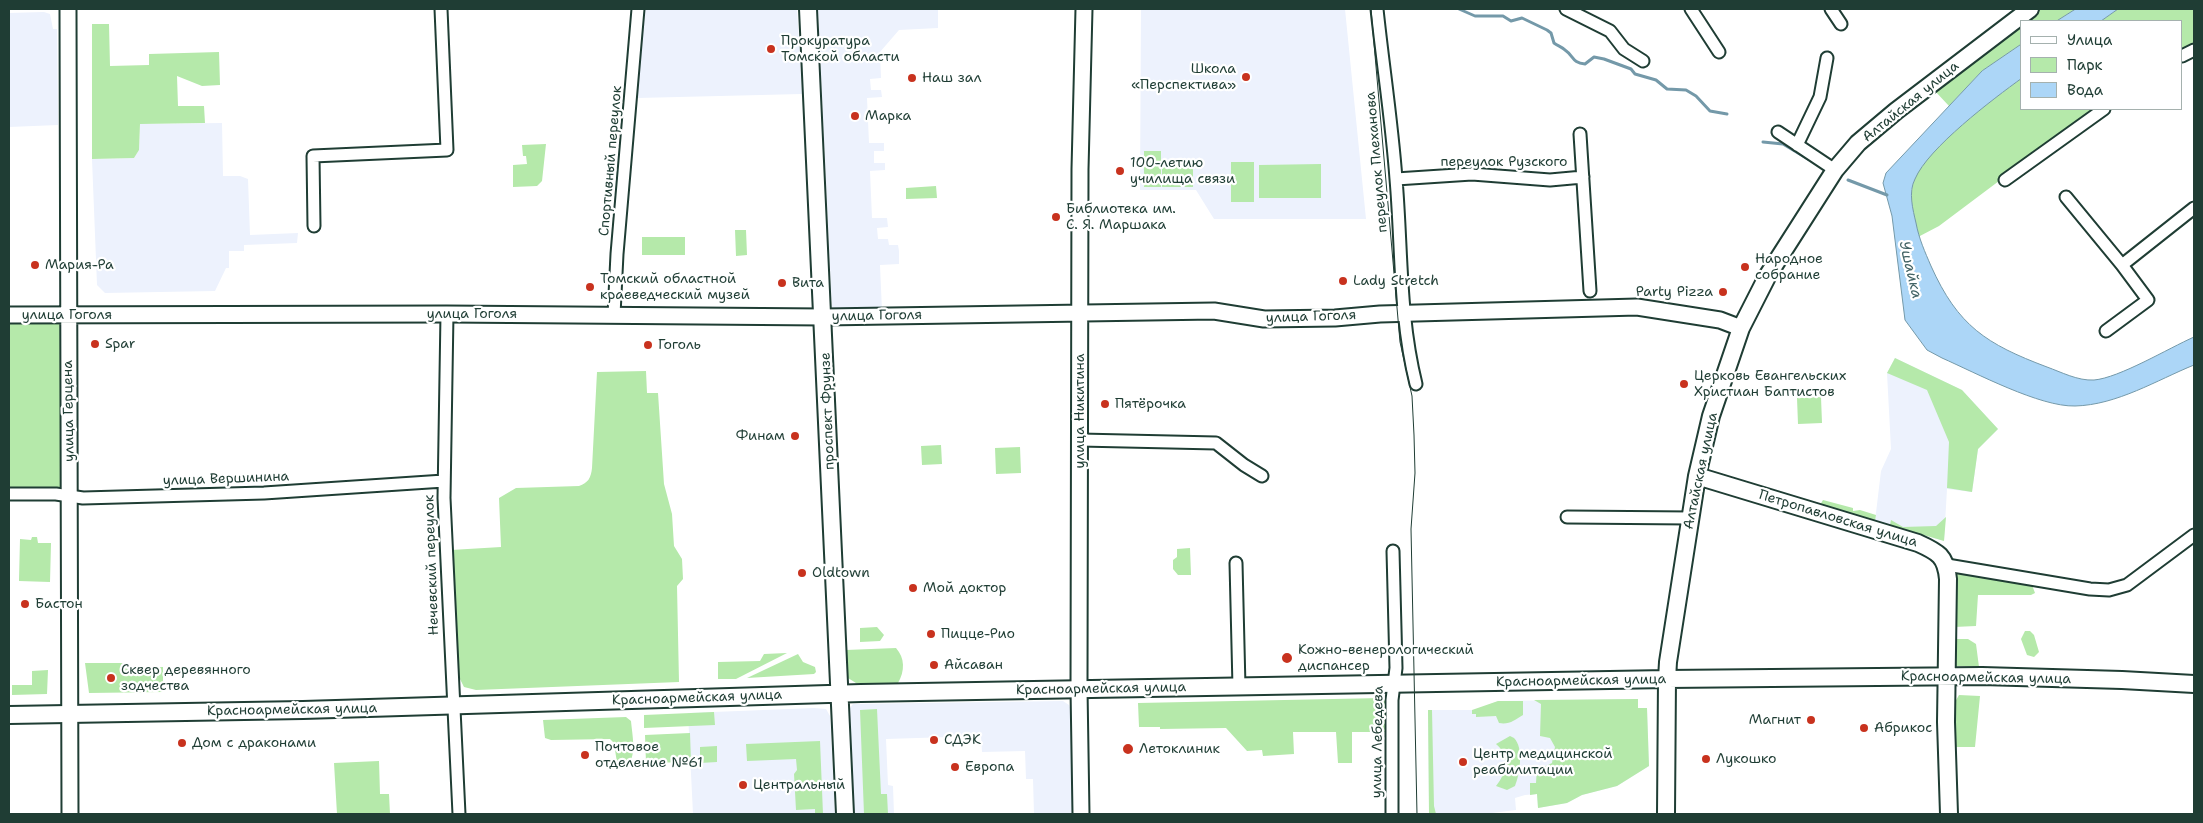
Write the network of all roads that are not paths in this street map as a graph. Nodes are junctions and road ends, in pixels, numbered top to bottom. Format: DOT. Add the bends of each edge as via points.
graph roads {
  1 [pos="68,9"];
  2 [pos="441,9"];
  3 [pos="638,9"];
  4 [pos="808,9"];
  5 [pos="1084,9"];
  6 [pos="1377,9"];
  7 [pos="1566,9"];
  8 [pos="1691,9"];
  9 [pos="1831,9"];
  10 [pos="2030,9"];
  11 [pos="1841,24"];
  12 [pos="1719,52"];
  13 [pos="1827,58"];
  14 [pos="1643,61"];
  15 [pos="2103,110"];
  16 [pos="1778,132"];
  17 [pos="1580,134"];
  18 [pos="1797,145"];
  19 [pos="1835,170"];
  20 [pos="1582,177"];
  21 [pos="1396,179"];
  22 [pos="2006,180"];
  23 [pos="2066,197"];
  24 [pos="2194,208"];
  25 [pos="314,226"];
  26 [pos="2122,265"];
  27 [pos="1590,291"];
  28 [pos="1081,313"];
  29 [pos="447,314"];
  30 [pos="1403,314"];
  31 [pos="9,315"];
  32 [pos="68,315"];
  33 [pos="614,315"];
  34 [pos="824,317"];
  35 [pos="1741,328"];
  36 [pos="2106,331"];
  37 [pos="1416,384"];
  38 [pos="1080,440"];
  39 [pos="1262,476"];
  40 [pos="1697,476"];
  41 [pos="444,481"];
  42 [pos="9,494"];
  43 [pos="71,497"];
  44 [pos="1566,518"];
  45 [pos="1691,518"];
  46 [pos="2194,535"];
  47 [pos="1393,551"];
  48 [pos="1236,563"];
  49 [pos="1947,565"];
  50 [pos="1946,676"];
  51 [pos="1667,679"];
  52 [pos="1394,684"];
  53 [pos="2194,684"];
  54 [pos="1239,687"];
  55 [pos="1079,689"];
  56 [pos="839,694"];
  57 [pos="454,706"];
  58 [pos="68,713"];
  59 [pos="9,715"];
  60 [pos="70,814"];
  61 [pos="460,814"];
  62 [pos="845,814"];
  63 [pos="1081,814"];
  64 [pos="1392,814"];
  65 [pos="1666,814"];
  66 [pos="1949,814"];
  1 -- 32 [label="street, улица Герцена"];
  2 -- 25 [label="street" via="447,150 313,156"];
  3 -- 33 [label="street, Спортивный переулок"];
  4 -- 34 [label="main road, проспект Фрунзе"];
  5 -- 28 [label="street, улица Никитина"];
  6 -- 21 [label="street, переулок Плеханова"];
  7 -- 14 [label="street" via="1610,31 1624,49"];
  8 -- 12 [label="street"];
  9 -- 11 [label="street"];
  10 -- 19 [label="main road, Алтайская улица" via="1869,133"];
  13 -- 18 [label="street" via="1820,97"];
  15 -- 22 [label="street"];
  16 -- 18 [label="street"];
  17 -- 20 [label="street"];
  18 -- 19 [label="street"];
  19 -- 35 [label="main road, Алтайская улица" via="1768,275"];
  20 -- 21 [label="street, переулок Рузского" via="1550,180 1472,174"];
  20 -- 27 [label="street"];
  21 -- 30 [label="street, переулок Плеханова"];
  23 -- 26 [label="street"];
  24 -- 26 [label="street"];
  26 -- 36 [label="street" via="2148,300"];
  28 -- 30 [label="street, улица Гоголя" via="1214,312 1264,320"];
  28 -- 34 [label="street, улица Гоголя"];
  28 -- 38 [label="street, улица Никитина"];
  29 -- 32 [label="street, улица Гоголя"];
  29 -- 33 [label="street, улица Гоголя"];
  29 -- 41 [label="street, Нечевский переулок"];
  30 -- 35 [label="street, улица Гоголя" via="1637,307 1720,320"];
  30 -- 37 [label="street"];
  31 -- 32 [label="street, улица Гоголя"];
  32 -- 43 [label="street, улица Герцена"];
  33 -- 34 [label="street, улица Гоголя"];
  34 -- 56 [label="main road, проспект Фрунзе"];
  35 -- 40 [label="main road, Алтайская улица" via="1711,416"];
  38 -- 39 [label="street" via="1216,443"];
  38 -- 55 [label="street, улица Никитина"];
  40 -- 45 [label="main road, Алтайская улица"];
  40 -- 49 [label="main road, Петропавловская улица" via="1918,543 1935,551"];
  41 -- 43 [label="street, улица Вершинина" via="264,494"];
  41 -- 57 [label="street, Нечевский переулок"];
  42 -- 43 [label="street, улица Вершинина"];
  43 -- 58 [label="street, улица Герцена"];
  44 -- 45 [label="street"];
  45 -- 51 [label="main road, Алтайская улица"];
  46 -- 49 [label="street" via="2127,585 2109,590"];
  47 -- 52 [label="street, улица Лебедева"];
  48 -- 54 [label="street"];
  49 -- 50 [label="main road"];
  50 -- 51 [label="main road, Красноармейская улица"];
  50 -- 53 [label="main road, Красноармейская улица"];
  50 -- 66 [label="main road"];
  51 -- 52 [label="main road, Красноармейская улица"];
  51 -- 65 [label="main road, Алтайская улица"];
  52 -- 54 [label="main road, Красноармейская улица"];
  52 -- 64 [label="street, улица Лебедева"];
  54 -- 55 [label="main road, Красноармейская улица"];
  55 -- 56 [label="main road, Красноармейская улица"];
  55 -- 63 [label="street, улица Никитина"];
  56 -- 57 [label="main road, Красноармейская улица"];
  56 -- 62 [label="main road, проспект Фрунзе"];
  57 -- 58 [label="main road, Красноармейская улица"];
  57 -- 61 [label="street, Нечевский переулок"];
  58 -- 59 [label="main road, Красноармейская улица"];
  58 -- 60 [label="street, улица Герцена"];
}
